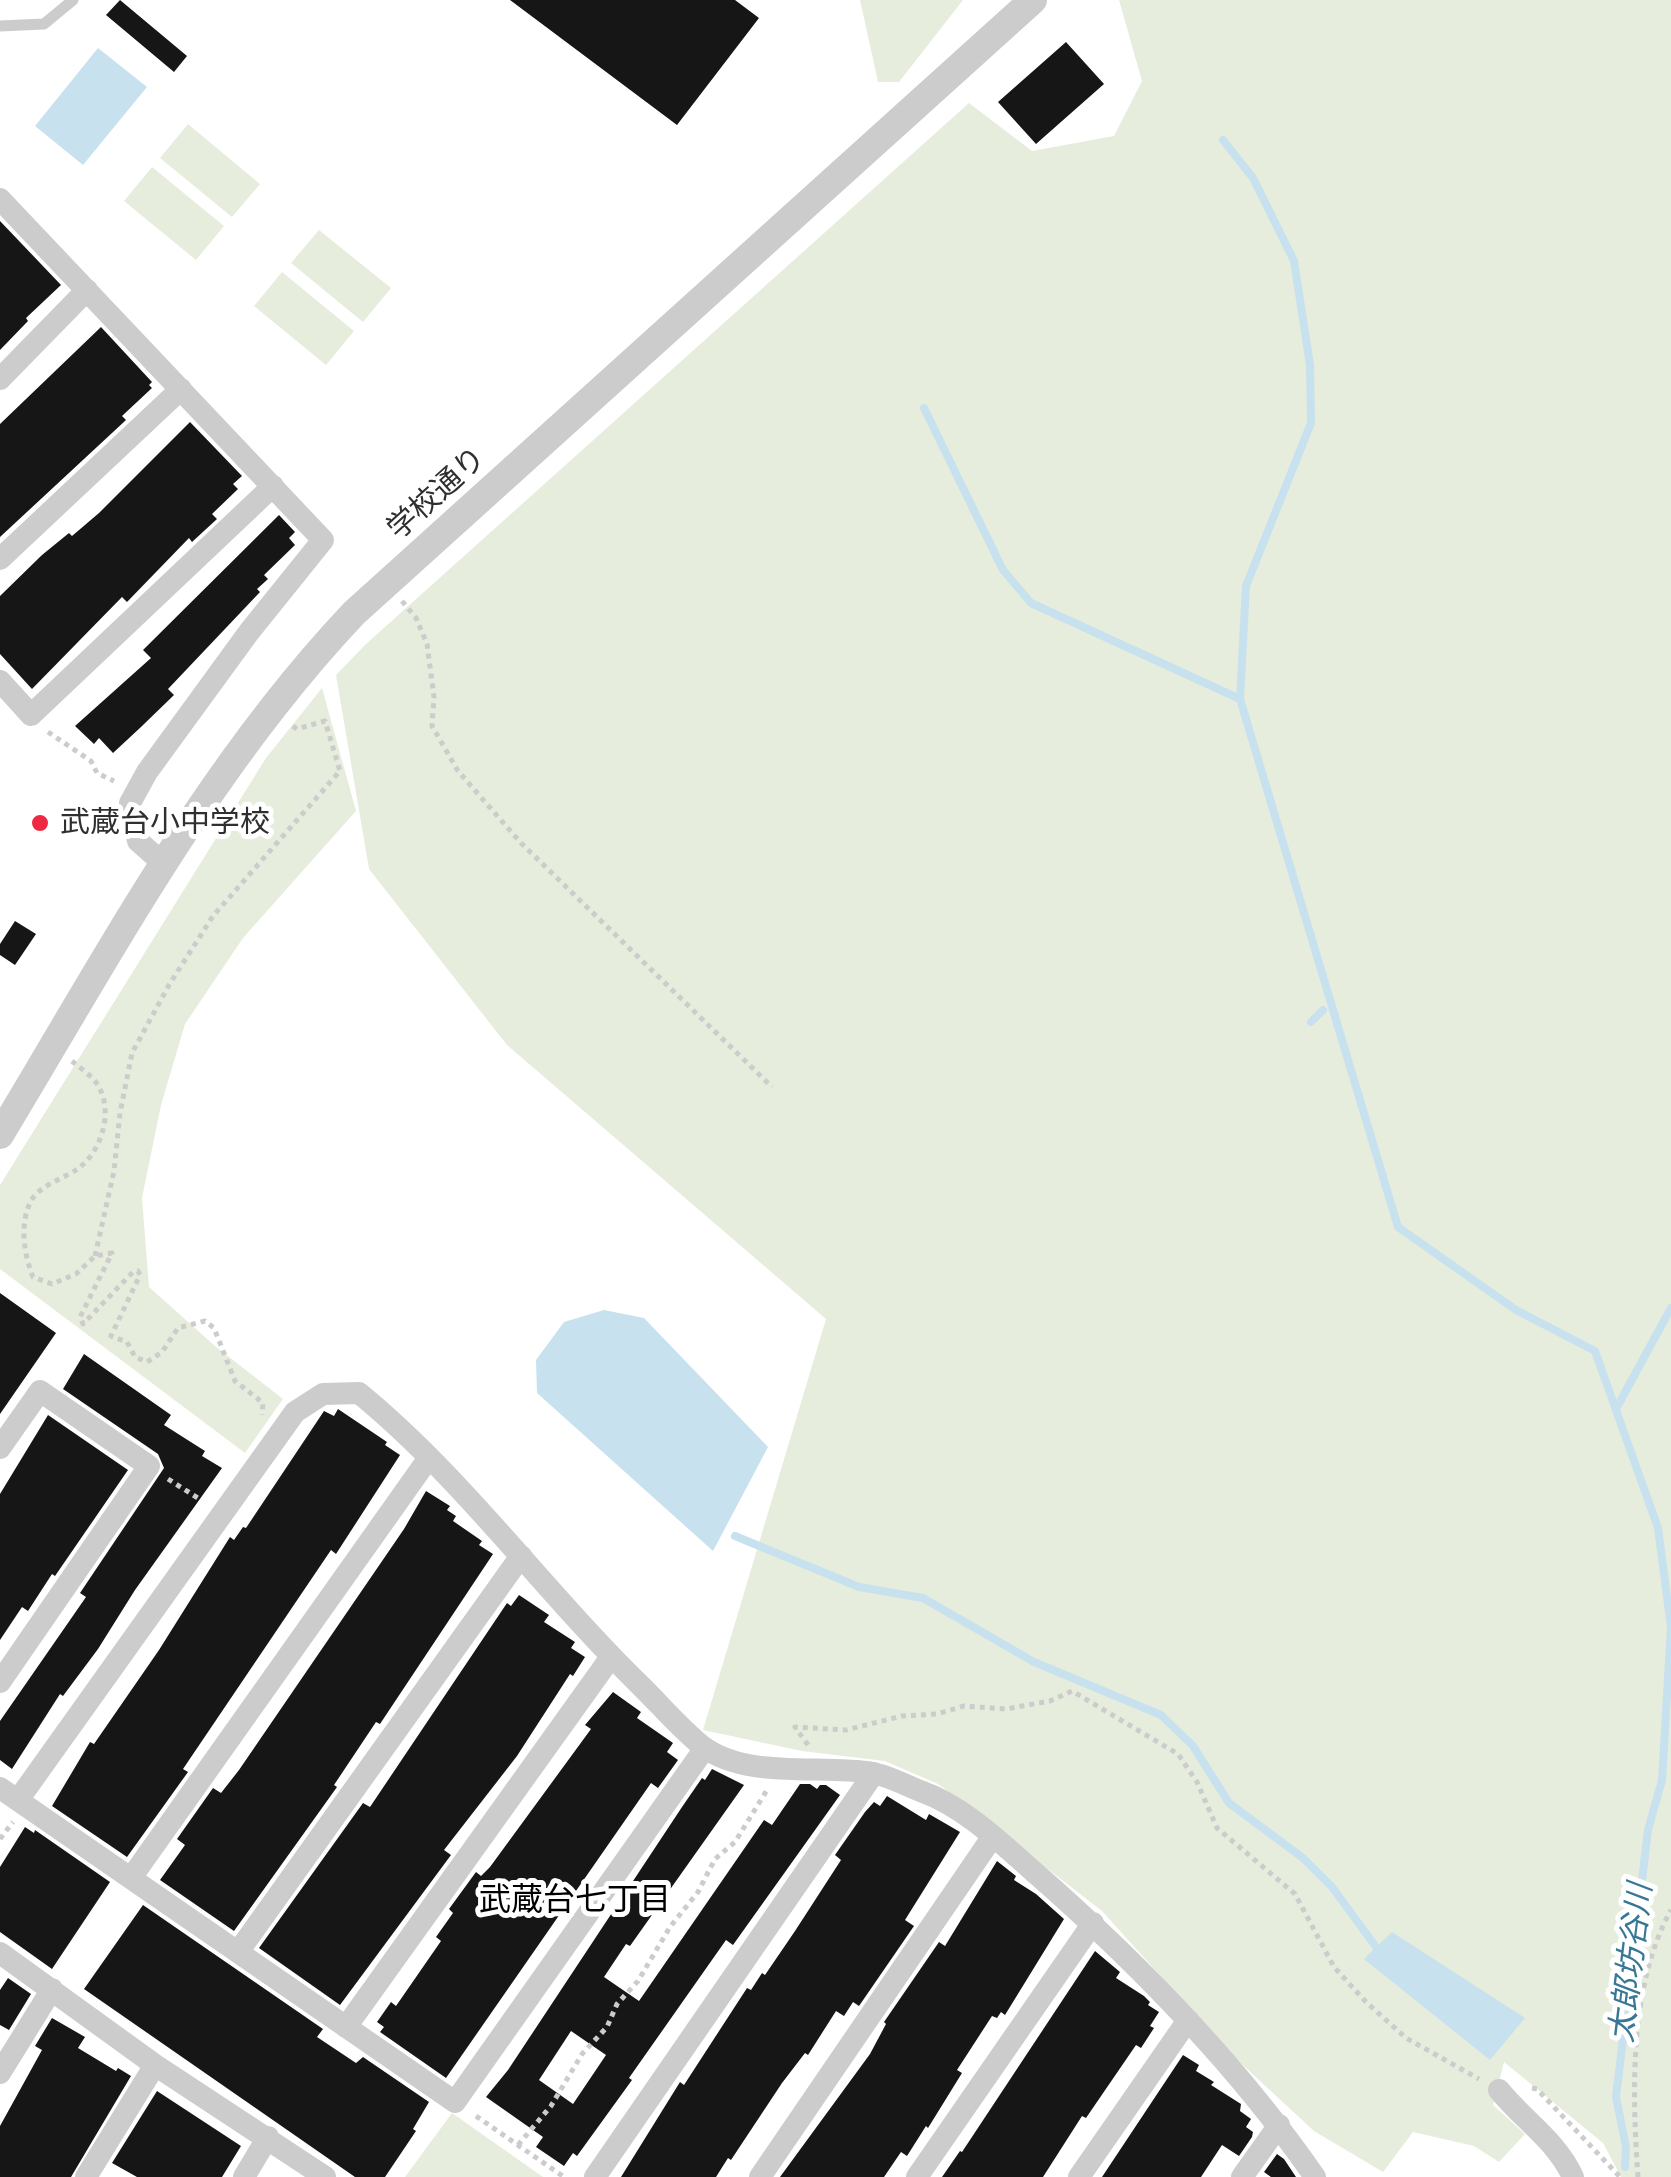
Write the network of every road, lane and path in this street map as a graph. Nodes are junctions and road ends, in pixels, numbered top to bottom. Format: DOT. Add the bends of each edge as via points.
graph roads {
  1 [pos="72,0"];
  2 [pos="1033,0"];
  3 [pos="0,26"];
  4 [pos="0,200"];
  5 [pos="87,290"];
  6 [pos="0,379"];
  7 [pos="181,389"];
  8 [pos="274,486"];
  9 [pos="0,559"];
  10 [pos="387,583"];
  11 [pos="0,681"];
  12 [pos="31,715"];
  13 [pos="298,729"];
  14 [pos="130,804"];
  15 [pos="164,865"];
  16 [pos="51,1050"];
  17 [pos="772,1087"];
  18 [pos="0,1135"];
  19 [pos="96,1256"];
  20 [pos="0,1448"];
  21 [pos="266,1452"];
  22 [pos="428,1459"];
  23 [pos="149,1466"];
  24 [pos="221,1514"];
  25 [pos="521,1556"];
  26 [pos="611,1657"];
  27 [pos="0,1682"];
  28 [pos="704,1748"];
  29 [pos="812,1754"];
  30 [pos="780,1769"];
  31 [pos="874,1773"];
  32 [pos="9,1794"];
  33 [pos="993,1836"];
  34 [pos="131,1878"];
  35 [pos="1671,1910"];
  36 [pos="1092,1923"];
  37 [pos="238,1952"];
  38 [pos="0,1953"];
  39 [pos="52,1990"];
  40 [pos="1188,2020"];
  41 [pos="346,2027"];
  42 [pos="155,2064"];
  43 [pos="0,2072"];
  44 [pos="1499,2090"];
  45 [pos="455,2102"];
  46 [pos="1279,2125"];
  47 [pos="268,2138"];
  48 [pos="518,2146"];
  49 [pos="86,2177"];
  50 [pos="244,2177"];
  51 [pos="325,2177"];
  52 [pos="564,2177"];
  53 [pos="595,2177"];
  54 [pos="760,2177"];
  55 [pos="917,2177"];
  56 [pos="1079,2177"];
  57 [pos="1242,2177"];
  58 [pos="1315,2177"];
  59 [pos="1573,2177"];
  60 [pos="1638,2177"];
  1 -- 3 [label="lane" via="44,24"];
  2 -- 10 [label="street, 学校通り"];
  4 -- 5 [label="street"];
  5 -- 6 [label="street"];
  5 -- 7 [label="street"];
  7 -- 8 [label="street"];
  7 -- 9 [label="street"];
  8 -- 12 [label="street"];
  8 -- 14 [label="street" via="324,540 249,632"];
  10 -- 15 [label="street, 学校通り" via="306,663 262,718"];
  10 -- 17 [label="path" via="416,618 427,644 432,726 458,772 521,843"];
  11 -- 12 [label="street"];
  12 -- 14 [label="path" via="114,781"];
  13 -- 19 [label="path" via="325,721 340,771 213,916 132,1053"];
  14 -- 15 [label="street" via="138,842"];
  15 -- 16 [label="street, 学校通り"];
  16 -- 18 [label="street, 学校通り"];
  16 -- 19 [label="path" via="95,1081 106,1102 100,1145 80,1168 30,1201 23,1235 27,1261 33,1276 52,1284"];
  19 -- 21 [label="path" via="112,1254 80,1317 83,1324 138,1271 110,1336 147,1362 178,1328 206,1321 235,1381 263,1402 263,1414 246,1438"];
  20 -- 23 [label="street" via="40,1391"];
  21 -- 22 [label="street" via="295,1412 324,1394 359,1393"];
  21 -- 24 [label="street"];
  22 -- 25 [label="street"];
  22 -- 34 [label="street"];
  23 -- 24 [label="path"];
  23 -- 27 [label="street"];
  24 -- 32 [label="street"];
  25 -- 26 [label="street"];
  25 -- 37 [label="street"];
  26 -- 28 [label="street"];
  26 -- 41 [label="street"];
  28 -- 30 [label="street"];
  28 -- 45 [label="street"];
  29 -- 44 [label="path" via="795,1727 846,1730 964,1706 1006,1709 1072,1691 1178,1754 1217,1828 1295,1894 1334,1966 1366,2002 1406,2038"];
  30 -- 31 [label="street"];
  30 -- 48 [label="path"];
  31 -- 33 [label="street" via="936,1797"];
  31 -- 53 [label="street"];
  32 -- 34 [label="street"];
  33 -- 36 [label="street"];
  33 -- 54 [label="street"];
  34 -- 37 [label="street"];
  35 -- 60 [label="path" via="1654,1941 1634,2054"];
  36 -- 40 [label="street"];
  36 -- 55 [label="street"];
  37 -- 41 [label="street"];
  38 -- 39 [label="street"];
  39 -- 42 [label="street"];
  39 -- 43 [label="street"];
  40 -- 46 [label="street"];
  40 -- 56 [label="street"];
  41 -- 45 [label="street"];
  42 -- 47 [label="street"];
  42 -- 49 [label="street"];
  44 -- 59 [label="street" via="1550,2138"];
  45 -- 48 [label="path"];
  46 -- 57 [label="street"];
  46 -- 58 [label="street"];
  47 -- 50 [label="street"];
  47 -- 51 [label="street"];
  48 -- 52 [label="path"];
}
